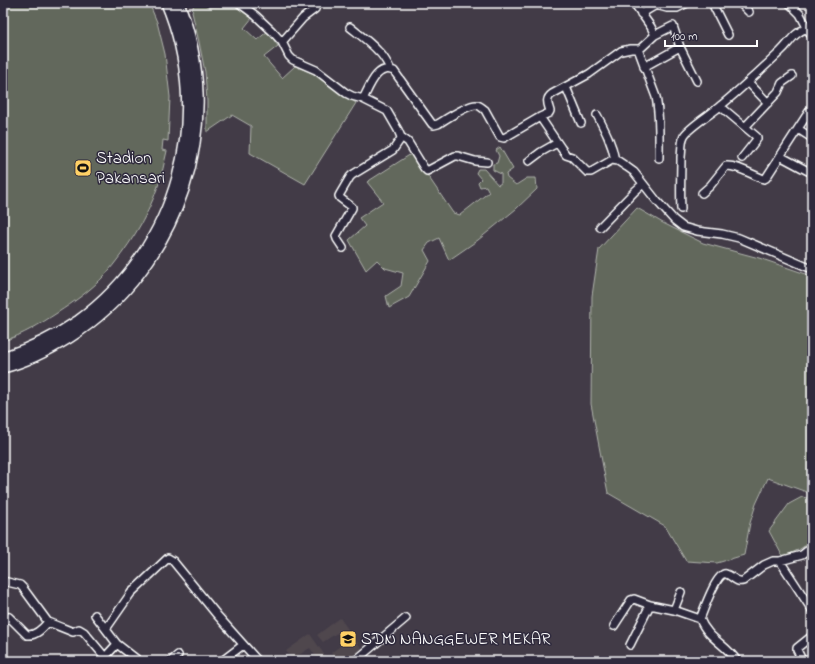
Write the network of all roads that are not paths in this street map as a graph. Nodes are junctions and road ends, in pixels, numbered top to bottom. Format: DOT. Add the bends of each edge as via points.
graph roads {
  1 [pos="166,3"];
  2 [pos="239,3"];
  3 [pos="634,3"];
  4 [pos="687,3"];
  5 [pos="713,3"];
  6 [pos="740,3"];
  7 [pos="789,3"];
  8 [pos="676,5"];
  9 [pos="315,9"];
  10 [pos="177,10"];
  11 [pos="749,12"];
  12 [pos="641,14"];
  13 [pos="350,27"];
  14 [pos="807,28"];
  15 [pos="655,35"];
  16 [pos="728,36"];
  17 [pos="812,37"];
  18 [pos="282,42"];
  19 [pos="680,47"];
  20 [pos="638,50"];
  21 [pos="644,67"];
  22 [pos="391,70"];
  23 [pos="792,76"];
  24 [pos="697,81"];
  25 [pos="748,82"];
  26 [pos="566,87"];
  27 [pos="362,98"];
  28 [pos="768,103"];
  29 [pos="720,106"];
  30 [pos="812,107"];
  31 [pos="598,115"];
  32 [pos="540,117"];
  33 [pos="580,123"];
  34 [pos="745,127"];
  35 [pos="798,129"];
  36 [pos="401,137"];
  37 [pos="812,138"];
  38 [pos="558,143"];
  39 [pos="780,156"];
  40 [pos="659,158"];
  41 [pos="742,158"];
  42 [pos="615,160"];
  43 [pos="529,161"];
  44 [pos="487,162"];
  45 [pos="808,171"];
  46 [pos="643,184"];
  47 [pos="702,193"];
  48 [pos="681,209"];
  49 [pos="600,227"];
  50 [pos="343,248"];
  51 [pos="812,269"];
  52 [pos="3,358"];
  53 [pos="3,367"];
  54 [pos="812,547"];
  55 [pos="780,561"];
  56 [pos="3,581"];
  57 [pos="682,592"];
  58 [pos="650,605"];
  59 [pos="674,610"];
  60 [pos="812,610"];
  61 [pos="96,615"];
  62 [pos="406,618"];
  63 [pos="700,619"];
  64 [pos="3,622"];
  65 [pos="48,622"];
  66 [pos="614,626"];
  67 [pos="106,629"];
  68 [pos="812,636"];
  69 [pos="117,644"];
  70 [pos="243,645"];
  71 [pos="630,645"];
  72 [pos="178,655"];
  73 [pos="801,658"];
  74 [pos="139,661"];
  75 [pos="171,661"];
  76 [pos="222,661"];
  77 [pos="258,661"];
  78 [pos="355,661"];
  79 [pos="737,661"];
  1 -- 10 [label="main road"];
  2 -- 18 [label="street" via="262,21"];
  3 -- 12 [label="street"];
  4 -- 8 [label="street"];
  5 -- 16 [label="street"];
  6 -- 11 [label="street"];
  7 -- 14 [label="street" via="800,14"];
  8 -- 12 [label="street" via="667,8 656,5"];
  9 -- 18 [label="street" via="303,18"];
  10 -- 52 [label="main road" via="177,32 186,76 188,120 179,176 157,231 123,280 79,321 54,337"];
  10 -- 53 [label="main road" via="189,38 194,64 197,117 189,171 170,224 140,272 102,312 80,330 56,344"];
  12 -- 15 [label="street"];
  13 -- 22 [label="street" via="384,57"];
  14 -- 17 [label="street"];
  14 -- 25 [label="street" via="797,32"];
  15 -- 19 [label="street" via="673,26"];
  15 -- 20 [label="street"];
  18 -- 27 [label="street" via="293,60 316,70 341,90"];
  19 -- 21 [label="street"];
  19 -- 24 [label="street"];
  20 -- 21 [label="street"];
  20 -- 26 [label="street" via="620,51"];
  21 -- 40 [label="street" via="656,97"];
  22 -- 27 [label="street" via="383,70 377,74"];
  22 -- 32 [label="street" via="434,125 476,105 485,110 500,137 504,138"];
  23 -- 28 [label="street" via="782,83"];
  25 -- 28 [label="street"];
  25 -- 29 [label="street"];
  26 -- 32 [label="street" via="549,96 550,112"];
  26 -- 33 [label="street"];
  27 -- 36 [label="street" via="387,112"];
  28 -- 34 [label="street"];
  29 -- 34 [label="street"];
  29 -- 48 [label="street" via="684,135 680,183"];
  30 -- 35 [label="street"];
  31 -- 42 [label="street" via="608,135"];
  32 -- 38 [label="street"];
  34 -- 41 [label="street" via="757,138"];
  35 -- 37 [label="street"];
  35 -- 39 [label="street"];
  36 -- 44 [label="street" via="408,142 427,171 455,156"];
  36 -- 50 [label="street" via="393,150 352,175 340,194 340,198 352,207 336,236"];
  38 -- 42 [label="street" via="566,155 572,157 588,172"];
  38 -- 43 [label="street"];
  39 -- 45 [label="street"];
  39 -- 47 [label="street" via="764,179 728,165"];
  42 -- 46 [label="street" via="634,172"];
  46 -- 49 [label="street"];
  46 -- 51 [label="street" via="682,227 739,238"];
  54 -- 55 [label="street" via="802,555"];
  55 -- 60 [label="street"];
  55 -- 63 [label="street" via="764,565 740,582 722,574 712,589"];
  56 -- 65 [label="street" via="24,588"];
  57 -- 59 [label="street"];
  58 -- 59 [label="street"];
  58 -- 66 [label="street" via="632,599"];
  58 -- 71 [label="street"];
  59 -- 63 [label="street"];
  61 -- 67 [label="street"];
  62 -- 78 [label="street"];
  63 -- 79 [label="street" via="712,637"];
  64 -- 65 [label="street" via="9,616 30,636 44,628"];
  65 -- 69 [label="street" via="74,632 79,629 84,632 105,657"];
  67 -- 69 [label="street"];
  67 -- 70 [label="street" via="131,593 168,558"];
  68 -- 73 [label="street" via="797,648"];
  69 -- 74 [label="street"];
  70 -- 76 [label="street"];
  70 -- 77 [label="street"];
  72 -- 75 [label="street"];
}
